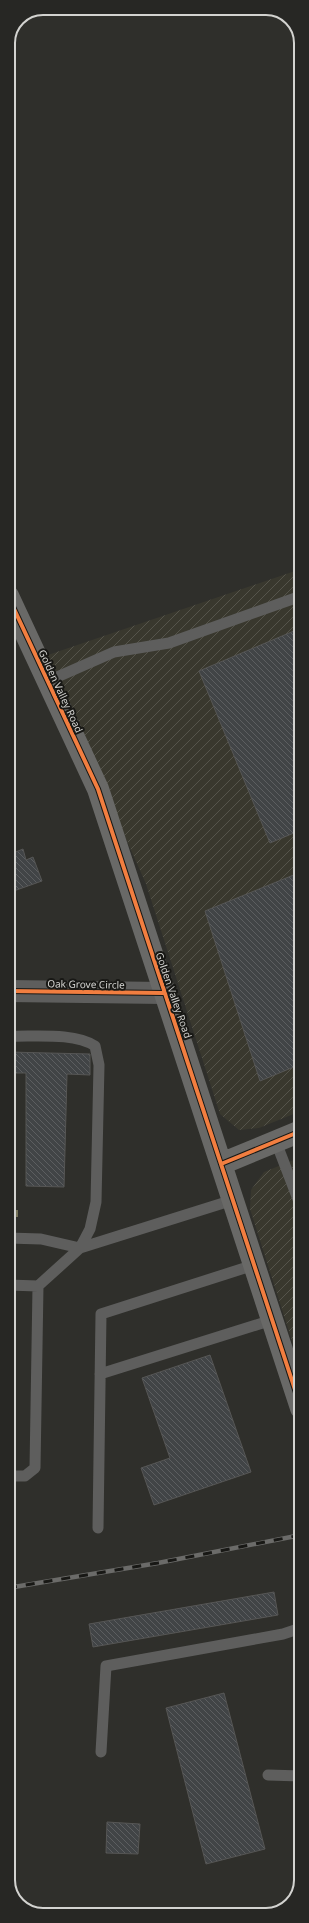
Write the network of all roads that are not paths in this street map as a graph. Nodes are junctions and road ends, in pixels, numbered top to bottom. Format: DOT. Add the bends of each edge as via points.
graph roads {
  1 [pos="294,598"];
  2 [pos="15,611"];
  3 [pos="48,681"];
  4 [pos="15,991"];
  5 [pos="164,993"];
  6 [pos="15,1036"];
  7 [pos="294,1134"];
  8 [pos="276,1142"];
  9 [pos="221,1164"];
  10 [pos="294,1189"];
  11 [pos="233,1200"];
  12 [pos="15,1238"];
  13 [pos="80,1248"];
  14 [pos="254,1265"];
  15 [pos="15,1286"];
  16 [pos="38,1286"];
  17 [pos="272,1320"];
  18 [pos="100,1374"];
  19 [pos="294,1387"];
  20 [pos="15,1476"];
  21 [pos="98,1528"];
  22 [pos="294,1630"];
  23 [pos="101,1752"];
  24 [pos="268,1775"];
  25 [pos="294,1776"];
  1 -- 3 [label="lane" via="169,643 114,652"];
  2 -- 3 [label="street, Golden Valley Road"];
  3 -- 5 [label="street, Golden Valley Road" via="98,789"];
  4 -- 5 [label="street, Oak Grove Circle"];
  5 -- 9 [label="street, Golden Valley Road"];
  6 -- 13 [label="lane" via="71,1038 90,1042 95,1046 99,1065 96,1202 90,1229"];
  7 -- 8 [label="street"];
  8 -- 9 [label="street"];
  8 -- 10 [label="lane"];
  9 -- 11 [label="street, Golden Valley Road"];
  11 -- 13 [label="lane"];
  11 -- 14 [label="street, Golden Valley Road"];
  12 -- 13 [label="lane" via="41,1239"];
  13 -- 16 [label="lane"];
  14 -- 17 [label="street, Golden Valley Road"];
  14 -- 18 [label="lane" via="101,1314"];
  15 -- 16 [label="lane"];
  16 -- 20 [label="lane" via="35,1468 25,1476"];
  17 -- 18 [label="lane"];
  17 -- 19 [label="street, Golden Valley Road"];
  18 -- 21 [label="lane"];
  22 -- 23 [label="lane" via="106,1666"];
  24 -- 25 [label="lane"];
}
